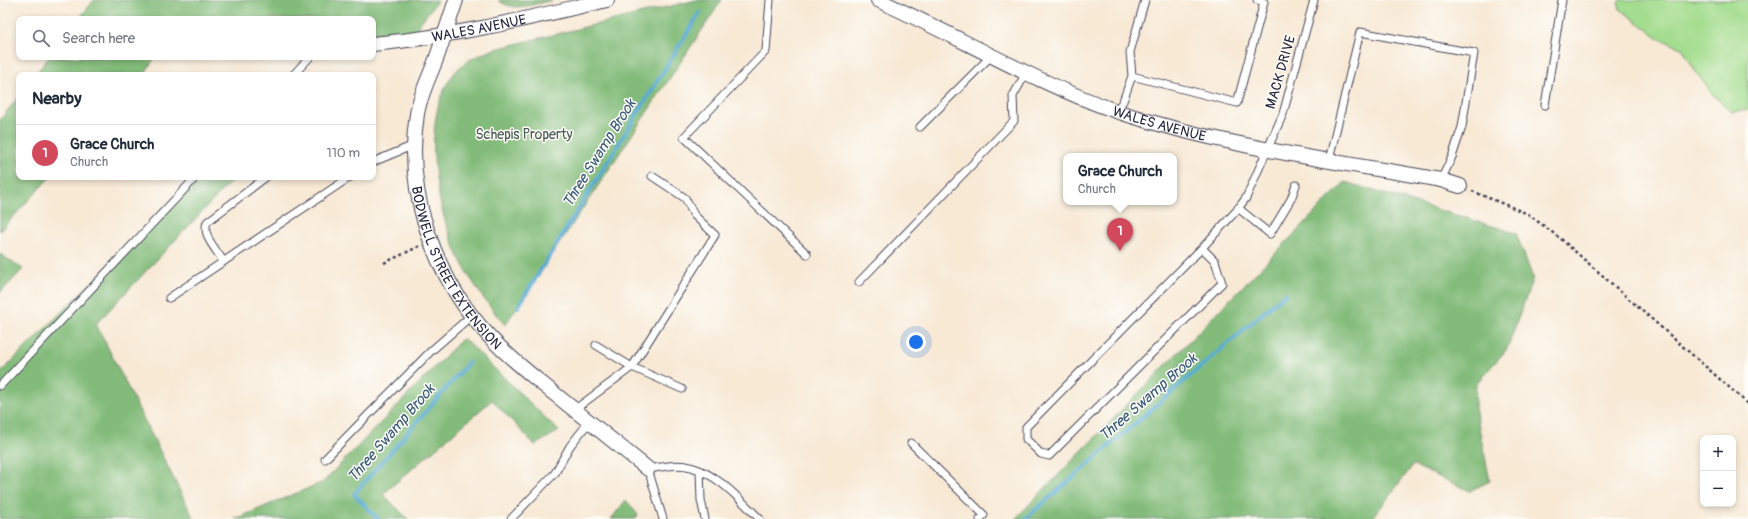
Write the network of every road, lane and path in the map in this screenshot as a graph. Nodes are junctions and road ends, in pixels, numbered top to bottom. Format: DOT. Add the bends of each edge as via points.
graph roads {
  1 [pos="456,0"];
  2 [pos="607,0"];
  3 [pos="770,0"];
  4 [pos="1145,0"];
  5 [pos="1257,0"];
  6 [pos="1314,0"];
  7 [pos="1562,0"];
  8 [pos="882,1"];
  9 [pos="445,34"];
  10 [pos="376,44"];
  11 [pos="992,55"];
  12 [pos="307,60"];
  13 [pos="295,72"];
  14 [pos="1026,73"];
  15 [pos="1132,76"];
  16 [pos="1544,105"];
  17 [pos="1116,110"];
  18 [pos="920,127"];
  19 [pos="414,145"];
  20 [pos="1268,149"];
  21 [pos="376,160"];
  22 [pos="1329,160"];
  23 [pos="652,176"];
  24 [pos="193,180"];
  25 [pos="262,180"];
  26 [pos="345,180"];
  27 [pos="1441,180"];
  28 [pos="1296,185"];
  29 [pos="1460,186"];
  30 [pos="1238,208"];
  31 [pos="431,241"];
  32 [pos="1202,248"];
  33 [pos="807,254"];
  34 [pos="223,261"];
  35 [pos="384,263"];
  36 [pos="860,282"];
  37 [pos="169,298"];
  38 [pos="471,316"];
  39 [pos="596,345"];
  40 [pos="632,367"];
  41 [pos="0,386"];
  42 [pos="682,389"];
  43 [pos="1748,404"];
  44 [pos="574,410"];
  45 [pos="589,422"];
  46 [pos="911,443"];
  47 [pos="325,459"];
  48 [pos="648,469"];
  49 [pos="700,471"];
  50 [pos="511,519"];
  51 [pos="663,519"];
  52 [pos="705,519"];
  53 [pos="760,519"];
  54 [pos="980,519"];
  1 -- 9 [label="street, BODWELL STREET EXTENSION"];
  2 -- 9 [label="street, WALES AVENUE"];
  3 -- 33 [label="lane" via="766,51 684,137"];
  4 -- 15 [label="lane" via="1130,52"];
  5 -- 15 [label="lane" via="1264,2 1238,103"];
  6 -- 20 [label="lane, MACK DRIVE" via="1283,114"];
  7 -- 16 [label="lane"];
  8 -- 11 [label="street, WALES AVENUE"];
  9 -- 10 [label="street, WALES AVENUE"];
  9 -- 19 [label="street, BODWELL STREET EXTENSION" via="417,112"];
  11 -- 14 [label="street, WALES AVENUE"];
  11 -- 18 [label="lane"];
  12 -- 13 [label="lane"];
  14 -- 17 [label="street, WALES AVENUE"];
  14 -- 36 [label="lane" via="1013,96 1014,121"];
  15 -- 17 [label="lane" via="1123,101"];
  17 -- 20 [label="street, WALES AVENUE" via="1188,131"];
  19 -- 21 [label="lane"];
  19 -- 31 [label="street, BODWELL STREET EXTENSION" via="414,168 419,201"];
  20 -- 22 [label="street, WALES AVENUE"];
  20 -- 30 [label="lane, MACK DRIVE" via="1253,185"];
  22 -- 27 [label="street, WALES AVENUE"];
  22 -- 27 [label="lane" via="1360,32 1474,53 1462,127"];
  23 -- 40 [label="lane" via="685,198 694,215 715,235"];
  24 -- 41 [label="lane"];
  25 -- 34 [label="lane" via="207,222 205,228 208,237"];
  26 -- 34 [label="lane"];
  27 -- 29 [label="street, WALES AVENUE"];
  28 -- 30 [label="lane" via="1291,199 1270,234"];
  29 -- 43 [label="path" via="1528,214 1561,239"];
  30 -- 32 [label="lane, MACK DRIVE"];
  31 -- 35 [label="path"];
  31 -- 38 [label="street, BODWELL STREET EXTENSION" via="445,273"];
  32 -- 32 [label="lane, MACK DRIVE" via="1026,427 1026,439 1041,454 1050,456 1222,283 1215,261"];
  34 -- 37 [label="lane"];
  38 -- 44 [label="street, BODWELL STREET EXTENSION" via="515,362"];
  38 -- 47 [label="lane" via="431,351"];
  39 -- 40 [label="lane"];
  40 -- 42 [label="lane"];
  40 -- 44 [label="lane"];
  44 -- 45 [label="street, BODWELL STREET EXTENSION"];
  45 -- 48 [label="street, BODWELL STREET EXTENSION"];
  45 -- 50 [label="lane" via="570,446 555,473"];
  46 -- 54 [label="lane" via="984,515"];
  48 -- 49 [label="lane" via="677,466"];
  48 -- 51 [label="lane"];
  49 -- 52 [label="lane" via="701,500"];
  49 -- 53 [label="lane" via="724,485"];
}
